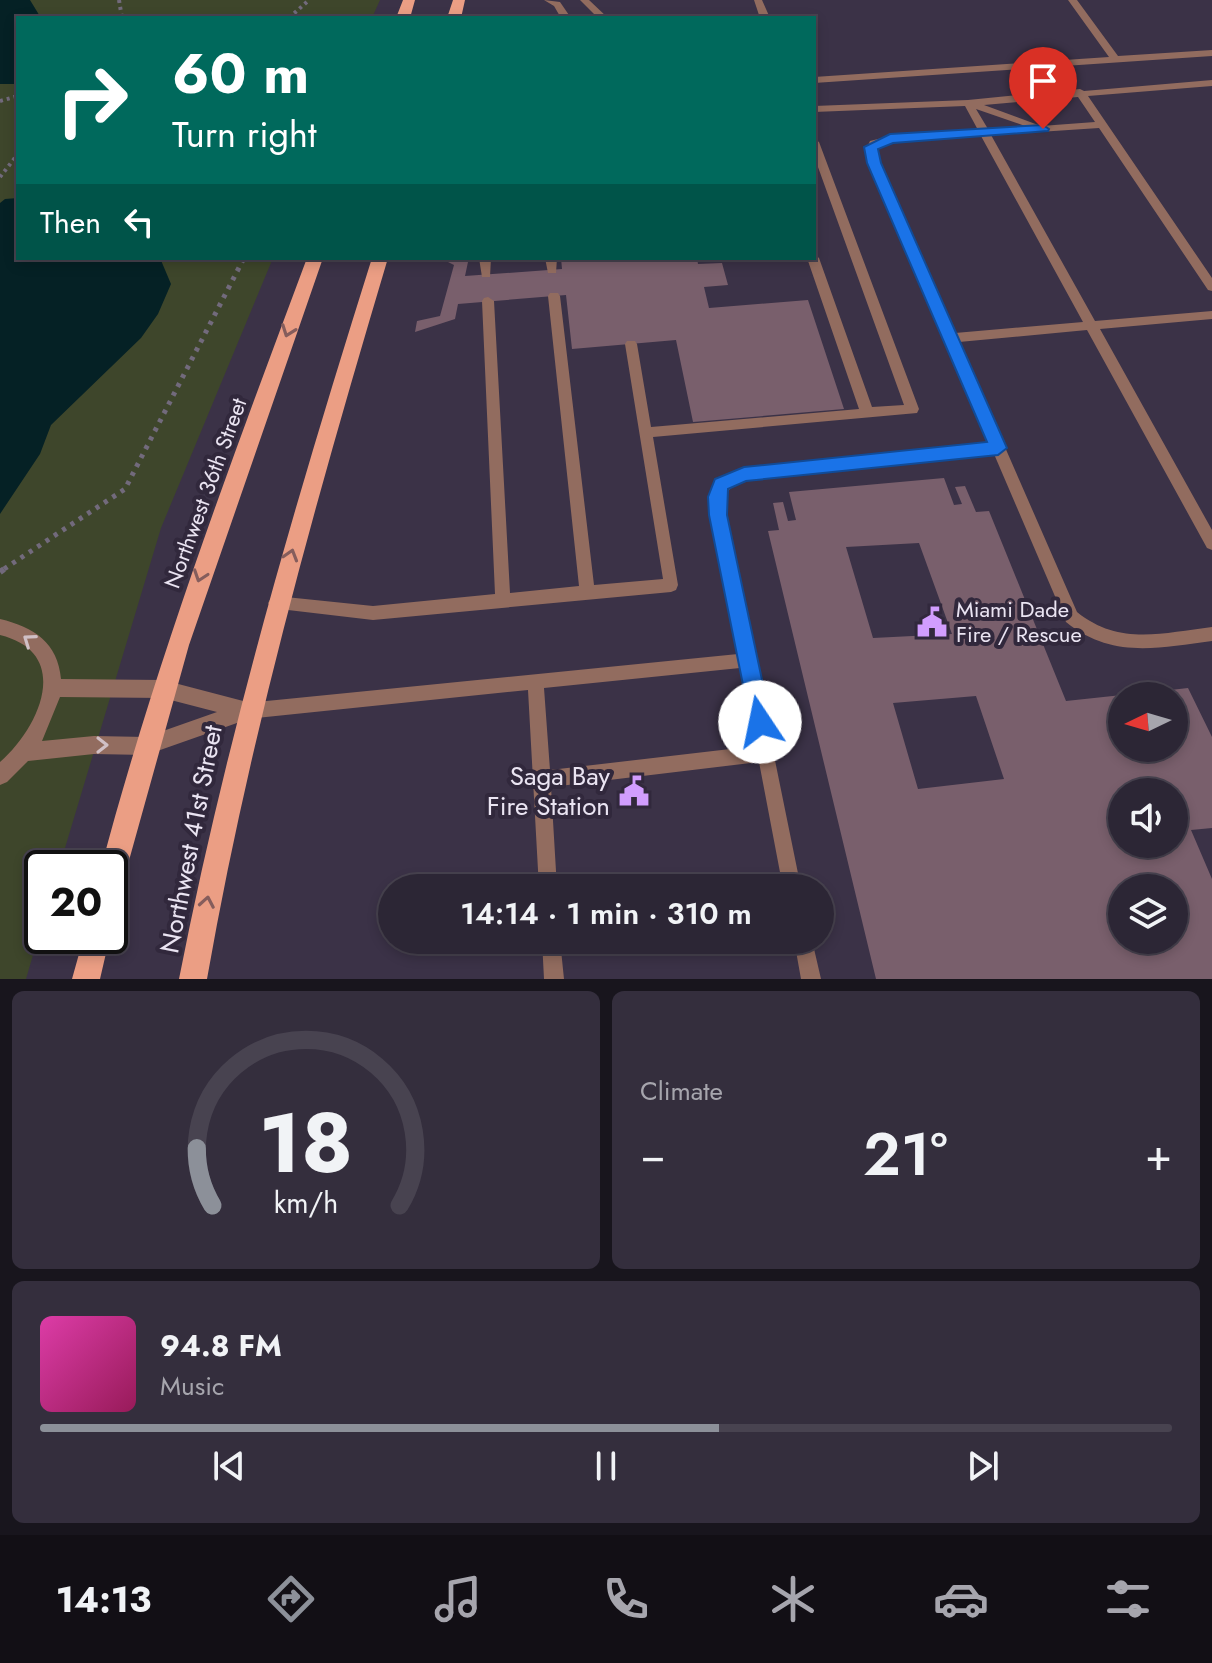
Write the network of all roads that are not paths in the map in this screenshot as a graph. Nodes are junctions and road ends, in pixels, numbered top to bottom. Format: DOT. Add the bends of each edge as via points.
graph roads {
  1 [pos="548,0"];
  2 [pos="584,0"];
  3 [pos="1072,0"];
  4 [pos="565,16"];
  5 [pos="601,16"];
  6 [pos="1212,53"];
  7 [pos="1116,60"];
  8 [pos="816,71"];
  9 [pos="868,76"];
  10 [pos="816,80"];
  11 [pos="1207,83"];
  12 [pos="1080,92"];
  13 [pos="1212,96"];
  14 [pos="968,103"];
  15 [pos="816,109"];
  16 [pos="1102,125"];
  17 [pos="1043,129"];
  18 [pos="984,132"];
  19 [pos="816,147"];
  20 [pos="314,260"];
  21 [pos="379,260"];
  22 [pos="485,260"];
  23 [pos="814,260"];
  24 [pos="486,274"];
  25 [pos="1212,287"];
  26 [pos="554,296"];
  27 [pos="488,301"];
  28 [pos="1212,315"];
  29 [pos="1091,326"];
  30 [pos="950,338"];
  31 [pos="631,344"];
  32 [pos="867,413"];
  33 [pos="644,433"];
  34 [pos="998,448"];
  35 [pos="1212,544"];
  36 [pos="587,592"];
  37 [pos="503,600"];
  38 [pos="276,603"];
  39 [pos="0,627"];
  40 [pos="1212,634"];
  41 [pos="748,660"];
  42 [pos="536,683"];
  43 [pos="52,688"];
  44 [pos="163,689"];
  45 [pos="247,711"];
  46 [pos="146,746"];
  47 [pos="25,752"];
  48 [pos="766,753"];
  49 [pos="0,775"];
  50 [pos="543,779"];
  51 [pos="118,850"];
  52 [pos="547,874"];
  53 [pos="789,874"];
  54 [pos="92,954"];
  55 [pos="552,954"];
  56 [pos="806,954"];
  57 [pos="86,979"];
  58 [pos="193,979"];
  59 [pos="554,979"];
  60 [pos="811,979"];
  1 -- 4 [label="lane"];
  2 -- 5 [label="lane"];
  3 -- 7 [label="lane"];
  6 -- 7 [label="lane"];
  7 -- 9 [label="lane"];
  8 -- 9 [label="lane"];
  9 -- 10 [label="lane"];
  11 -- 12 [label="lane"];
  11 -- 13 [label="lane"];
  12 -- 14 [label="lane"];
  12 -- 16 [label="lane"];
  14 -- 15 [label="lane"];
  14 -- 17 [label="lane"];
  14 -- 18 [label="lane"];
  16 -- 17 [label="lane"];
  16 -- 25 [label="lane"];
  17 -- 18 [label="lane"];
  18 -- 29 [label="lane"];
  18 -- 30 [label="lane" via="881,140 870,151"];
  19 -- 32 [label="lane" via="912,409"];
  20 -- 44 [label="main road, Northwest 36th Street, one-way"];
  38 -- 21 [label="main road, one-way"];
  22 -- 24 [label="lane"];
  23 -- 32 [label="lane"];
  26 -- 36 [label="lane"];
  27 -- 37 [label="lane"];
  28 -- 29 [label="lane"];
  29 -- 30 [label="lane"];
  29 -- 35 [label="lane"];
  30 -- 34 [label="lane"];
  31 -- 33 [label="lane"];
  32 -- 33 [label="lane"];
  33 -- 36 [label="lane" via="671,585"];
  34 -- 40 [label="lane" via="1065,608 1077,623 1123,642"];
  34 -- 41 [label="lane" via="725,480 718,490 718,515"];
  36 -- 37 [label="lane"];
  37 -- 38 [label="lane" via="373,613"];
  38 -- 45 [label="main road"];
  43 -- 39 [label="street, one-way" via="43,649 24,634"];
  41 -- 42 [label="lane"];
  41 -- 48 [label="lane"];
  42 -- 45 [label="lane"];
  42 -- 50 [label="lane"];
  43 -- 44 [label="street"];
  43 -- 47 [label="street" via="40,730"];
  44 -- 45 [label="street"];
  44 -- 46 [label="main road, Northwest 36th Street"];
  45 -- 46 [label="street"];
  58 -- 45 [label="main road, Northwest 41st Street, one-way"];
  47 -- 46 [label="street, one-way"];
  46 -- 51 [label="main road"];
  47 -- 49 [label="street"];
  48 -- 50 [label="lane"];
  48 -- 53 [label="lane"];
  50 -- 52 [label="lane"];
  54 -- 57 [label="main road"];
  55 -- 59 [label="lane"];
  56 -- 60 [label="lane"];
}
